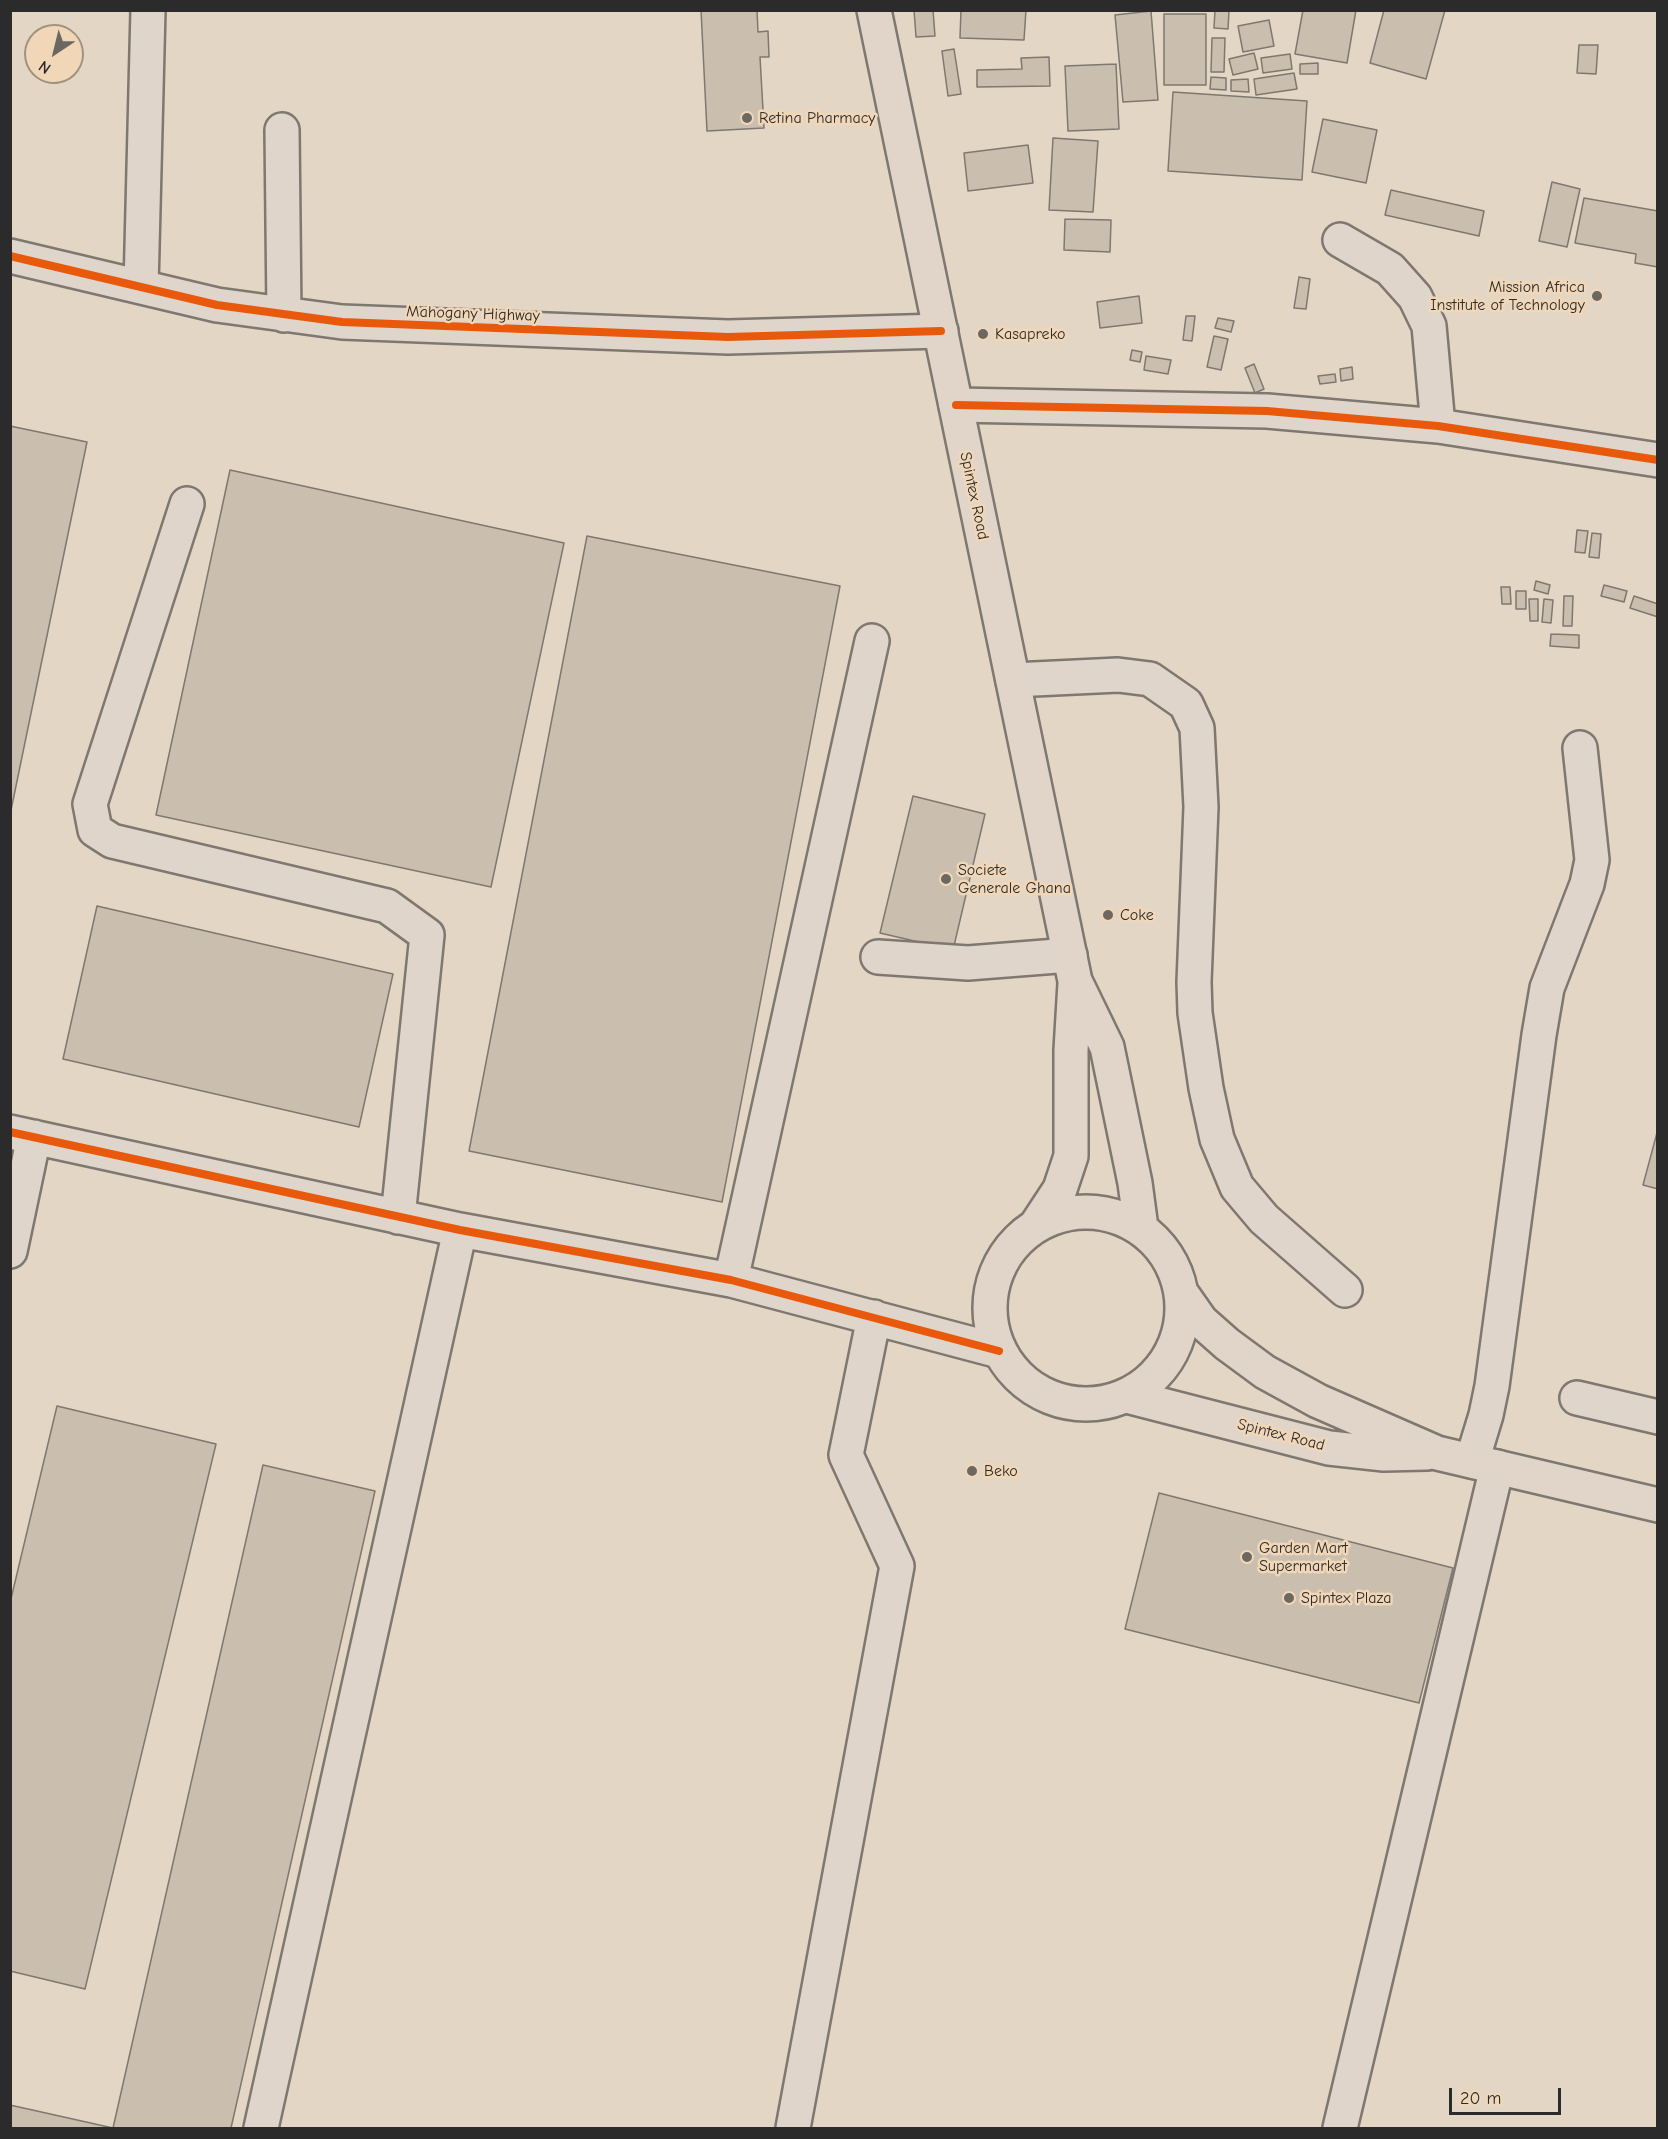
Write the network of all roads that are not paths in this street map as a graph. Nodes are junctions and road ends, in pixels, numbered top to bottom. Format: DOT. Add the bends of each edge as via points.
graph roads {
  1 [pos="148,10"];
  2 [pos="874,10"];
  3 [pos="282,130"];
  4 [pos="1340,240"];
  5 [pos="10,256"];
  6 [pos="141,287"];
  7 [pos="284,315"];
  8 [pos="941,331"];
  9 [pos="956,405"];
  10 [pos="1438,426"];
  11 [pos="1658,460"];
  12 [pos="187,504"];
  13 [pos="872,641"];
  14 [pos="1013,680"];
  15 [pos="1580,748"];
  16 [pos="878,957"];
  17 [pos="1072,968"];
  18 [pos="22,1134"];
  19 [pos="398,1217"];
  20 [pos="1037,1224"];
  21 [pos="1141,1228"];
  22 [pos="460,1230"];
  23 [pos="10,1251"];
  24 [pos="731,1280"];
  25 [pos="1345,1290"];
  26 [pos="1182,1294"];
  27 [pos="874,1317"];
  28 [pos="999,1351"];
  29 [pos="1127,1396"];
  30 [pos="1577,1398"];
  31 [pos="1658,1418"];
  32 [pos="1437,1453"];
  33 [pos="1484,1464"];
  34 [pos="1658,1505"];
  35 [pos="261,2128"];
  36 [pos="793,2128"];
  37 [pos="1340,2128"];
  1 -- 6 [label="street"];
  2 -- 8 [label="main road, Spintex Road"];
  3 -- 7 [label="street"];
  4 -- 10 [label="street" via="1390,269 1415,297 1429,326"];
  5 -- 6 [label="street, Mahogany Highway"];
  6 -- 7 [label="street, Mahogany Highway" via="217,305"];
  7 -- 8 [label="street, Mahogany Highway" via="342,322 728,337"];
  8 -- 9 [label="main road, Spintex Road"];
  9 -- 10 [label="street" via="1267,411"];
  9 -- 14 [label="main road, Spintex Road"];
  10 -- 11 [label="street"];
  12 -- 19 [label="street" via="90,804 95,830 112,841 387,906 427,935"];
  13 -- 24 [label="street"];
  14 -- 17 [label="main road, Spintex Road"];
  14 -- 25 [label="street" via="1118,675 1150,679 1186,704 1197,728 1201,807 1195,1013 1217,1139 1238,1187 1264,1219"];
  15 -- 33 [label="street" via="1592,860 1587,884 1547,988 1486,1415"];
  16 -- 17 [label="street"];
  17 -- 20 [label="main road, Spintex Road" via="1071,1156 1060,1189"];
  17 -- 21 [label="main road, Spintex Road" via="1107,1047"];
  18 -- 19 [label="street"];
  18 -- 23 [label="street"];
  19 -- 22 [label="street"];
  20 -- 21 [label="main road" via="1081,1212 1108,1214"];
  20 -- 28 [label="main road" via="1010,1248 993,1280 990,1316"];
  21 -- 26 [label="main road" via="1161,1246"];
  22 -- 24 [label="street"];
  22 -- 35 [label="street"];
  24 -- 27 [label="street"];
  26 -- 29 [label="main road" via="1179,1335 1160,1371"];
  26 -- 32 [label="main road, Spintex Road" via="1201,1321 1266,1372 1318,1401"];
  27 -- 28 [label="street"];
  27 -- 36 [label="street" via="846,1455 897,1566"];
  28 -- 29 [label="main road" via="1022,1381 1055,1399 1091,1405"];
  29 -- 32 [label="main road, Spintex Road" via="1329,1448 1384,1454"];
  30 -- 31 [label="street"];
  32 -- 33 [label="main road, Spintex Road"];
  33 -- 34 [label="main road, Spintex Road"];
  33 -- 37 [label="street"];
}
